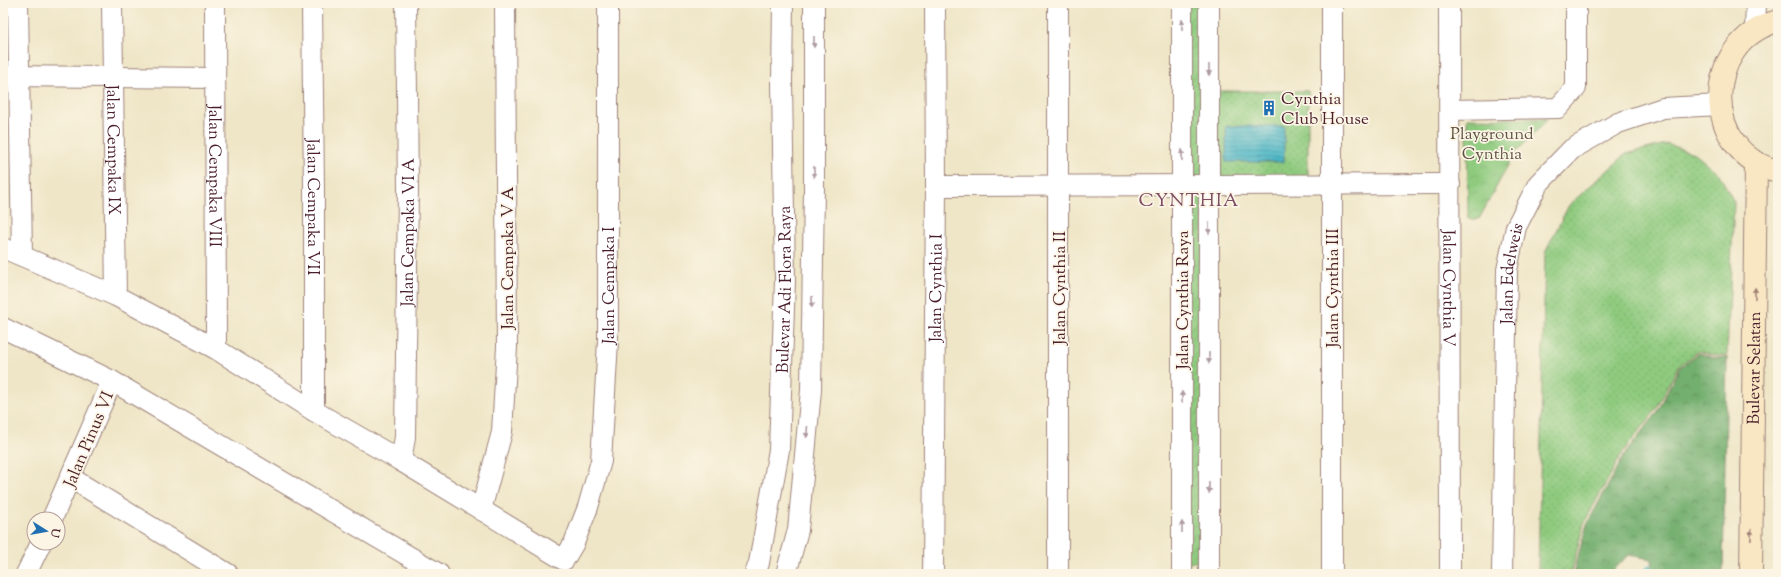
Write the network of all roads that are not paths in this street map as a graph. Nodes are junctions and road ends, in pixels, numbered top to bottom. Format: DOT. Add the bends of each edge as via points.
graph roads {
  1 [pos="18,3"];
  2 [pos="112,3"];
  3 [pos="215,3"];
  4 [pos="312,3"];
  5 [pos="406,3"];
  6 [pos="505,3"];
  7 [pos="608,3"];
  8 [pos="783,3"];
  9 [pos="814,3"];
  10 [pos="935,3"];
  11 [pos="1058,3"];
  12 [pos="1182,3"];
  13 [pos="1209,3"];
  14 [pos="1332,3"];
  15 [pos="1449,3"];
  16 [pos="1576,3"];
  17 [pos="1756,3"];
  18 [pos="1778,21"];
  19 [pos="1755,30"];
  20 [pos="11,76"];
  21 [pos="113,78"];
  22 [pos="215,78"];
  23 [pos="1720,105"];
  24 [pos="1450,110"];
  25 [pos="1756,162"];
  26 [pos="1778,170"];
  27 [pos="1450,184"];
  28 [pos="1209,185"];
  29 [pos="1332,185"];
  30 [pos="936,186"];
  31 [pos="1059,186"];
  32 [pos="1181,186"];
  33 [pos="3,248"];
  34 [pos="22,256"];
  35 [pos="116,296"];
  36 [pos="3,328"];
  37 [pos="216,349"];
  38 [pos="112,381"];
  39 [pos="782,390"];
  40 [pos="811,390"];
  41 [pos="314,411"];
  42 [pos="401,461"];
  43 [pos="71,478"];
  44 [pos="481,510"];
  45 [pos="56,511"];
  46 [pos="37,551"];
  47 [pos="1182,570"];
  48 [pos="1209,570"];
  49 [pos="26,574"];
  50 [pos="228,574"];
  51 [pos="439,574"];
  52 [pos="755,574"];
  53 [pos="786,574"];
  54 [pos="933,574"];
  55 [pos="1058,574"];
  56 [pos="1332,574"];
  57 [pos="1450,574"];
  58 [pos="1502,574"];
  59 [pos="1751,574"];
  1 -- 20 [label="street"];
  2 -- 21 [label="street, Jalan Cempaka IX"];
  3 -- 22 [label="street, Jalan Cempaka VIII"];
  4 -- 41 [label="street, Jalan Cempaka VII"];
  5 -- 42 [label="street, Jalan Cempaka VI A" via="408,189 405,436"];
  6 -- 44 [label="street, Jalan Cempaka V A" via="507,346 502,432"];
  7 -- 44 [label="street, Jalan Cempaka I" via="608,341 601,462 588,507 574,543 564,560"];
  8 -- 39 [label="street, Bulevar Adi Flora Raya" via="785,281"];
  9 -- 40 [label="street, Bulevar Adi Flora Raya, one-way"];
  10 -- 30 [label="street, Jalan Cynthia I"];
  11 -- 31 [label="street, Jalan Cynthia II"];
  32 -- 12 [label="street, Jalan Cynthia Raya, one-way"];
  13 -- 28 [label="street, Jalan Cynthia Raya, one-way"];
  14 -- 29 [label="street, Jalan Cynthia III"];
  15 -- 24 [label="street, Jalan Cynthia V"];
  16 -- 24 [label="street" via="1576,88 1558,108"];
  17 -- 19 [label="street"];
  18 -- 19 [label="main road"];
  19 -- 23 [label="main road" via="1731,55 1720,88"];
  20 -- 21 [label="street"];
  20 -- 34 [label="street"];
  21 -- 22 [label="street"];
  21 -- 35 [label="street, Jalan Cempaka IX"];
  22 -- 37 [label="street, Jalan Cempaka VIII"];
  23 -- 25 [label="main road" via="1724,122 1732,138"];
  23 -- 58 [label="street, Jalan Edelweis" via="1663,108 1618,123 1572,149 1538,184 1516,227 1507,270"];
  24 -- 27 [label="street, Jalan Cynthia V"];
  25 -- 26 [label="main road"];
  59 -- 25 [label="main road, Bulevar Selatan, one-way"];
  27 -- 29 [label="street"];
  27 -- 57 [label="street, Jalan Cynthia V"];
  28 -- 29 [label="street"];
  28 -- 32 [label="street"];
  28 -- 48 [label="street, Jalan Cynthia Raya, one-way"];
  29 -- 56 [label="street, Jalan Cynthia III"];
  30 -- 31 [label="street"];
  30 -- 54 [label="street, Jalan Cynthia I"];
  31 -- 32 [label="street"];
  31 -- 55 [label="street, Jalan Cynthia II"];
  47 -- 32 [label="street, Jalan Cynthia Raya, one-way"];
  33 -- 34 [label="street"];
  34 -- 35 [label="street"];
  35 -- 37 [label="street"];
  36 -- 38 [label="street, Jalan Pinus VI"];
  37 -- 41 [label="street"];
  38 -- 43 [label="street, Jalan Pinus VI"];
  38 -- 51 [label="street"];
  39 -- 40 [label="street"];
  39 -- 52 [label="street, Bulevar Adi Flora Raya" via="779,450"];
  40 -- 53 [label="street, Bulevar Adi Flora Raya, one-way" via="798,530"];
  41 -- 42 [label="street"];
  42 -- 44 [label="street"];
  43 -- 45 [label="street, Jalan Pinus VI"];
  43 -- 50 [label="street"];
  46 -- 49 [label="street"];
}
